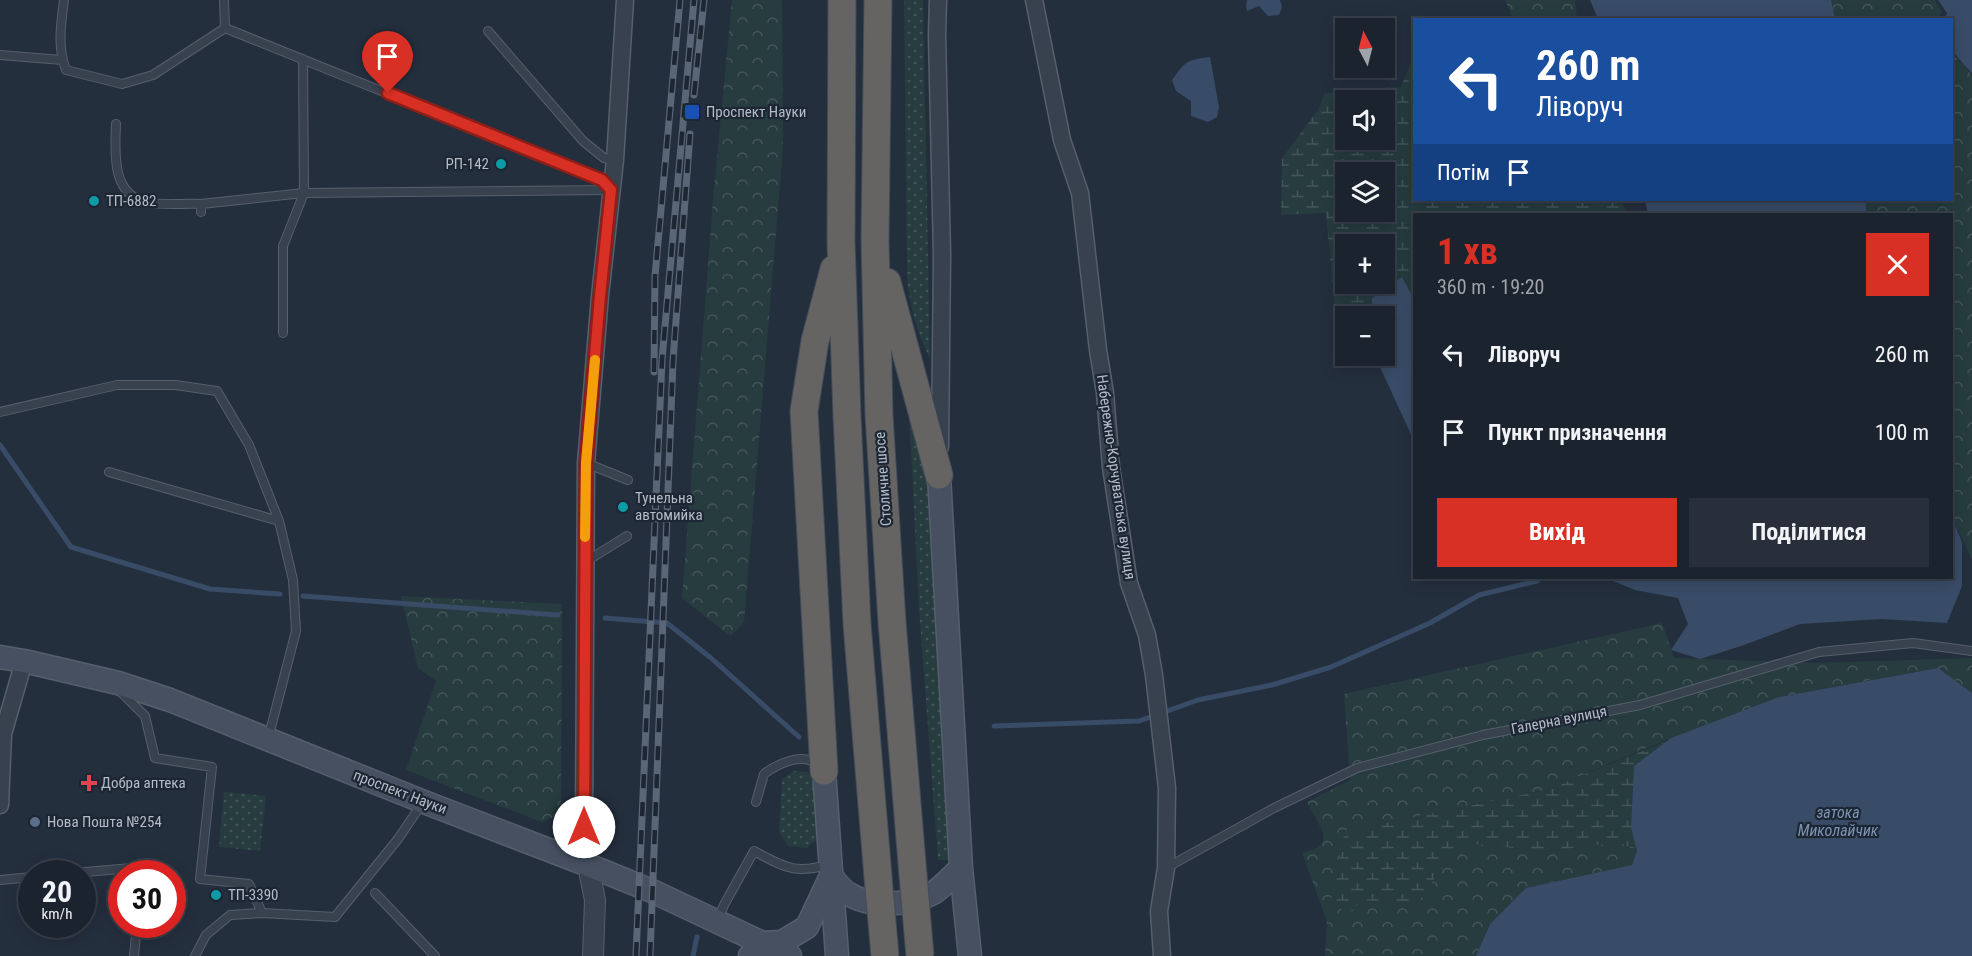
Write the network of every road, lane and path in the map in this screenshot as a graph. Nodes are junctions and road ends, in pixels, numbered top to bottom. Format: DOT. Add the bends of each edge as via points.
graph roads {
  1 [pos="64,0"];
  2 [pos="224,0"];
  3 [pos="625,0"];
  4 [pos="842,0"];
  5 [pos="878,0"];
  6 [pos="938,0"];
  7 [pos="1034,0"];
  8 [pos="225,27"];
  9 [pos="488,31"];
  10 [pos="0,55"];
  11 [pos="303,59"];
  12 [pos="62,60"];
  13 [pos="116,124"];
  14 [pos="615,160"];
  15 [pos="611,190"];
  16 [pos="304,193"];
  17 [pos="875,240"];
  18 [pos="842,242"];
  19 [pos="284,333"];
  20 [pos="0,412"];
  21 [pos="586,463"];
  22 [pos="109,472"];
  23 [pos="939,475"];
  24 [pos="628,480"];
  25 [pos="279,521"];
  26 [pos="627,536"];
  27 [pos="584,562"];
  28 [pos="1972,651"];
  29 [pos="0,657"];
  30 [pos="24,661"];
  31 [pos="118,683"];
  32 [pos="268,740"];
  33 [pos="824,771"];
  34 [pos="424,801"];
  35 [pos="756,802"];
  36 [pos="0,805"];
  37 [pos="588,864"];
  38 [pos="961,868"];
  39 [pos="1166,868"];
  40 [pos="831,870"];
  41 [pos="18,878"];
  42 [pos="0,880"];
  43 [pos="375,893"];
  44 [pos="262,913"];
  45 [pos="717,922"];
  46 [pos="136,938"];
  47 [pos="756,950"];
  48 [pos="134,956"];
  49 [pos="195,956"];
  50 [pos="435,956"];
  51 [pos="593,956"];
  52 [pos="790,956"];
  53 [pos="837,956"];
  54 [pos="885,956"];
  55 [pos="920,956"];
  56 [pos="970,956"];
  57 [pos="1162,956"];
  1 -- 12 [label="lane"];
  2 -- 8 [label="lane"];
  3 -- 14 [label="street"];
  4 -- 18 [label="highway"];
  5 -- 17 [label="highway, Столичне шосе"];
  6 -- 23 [label="street" via="942,255"];
  7 -- 39 [label="street, Набережно-Корчуватська вулиця" via="1062,140 1080,193 1111,467 1129,583 1147,635 1158,713 1167,788"];
  8 -- 11 [label="lane"];
  8 -- 12 [label="lane" via="153,75 122,84 66,70"];
  9 -- 14 [label="lane" via="583,141 604,158"];
  10 -- 12 [label="lane"];
  11 -- 15 [label="lane" via="602,180"];
  11 -- 16 [label="lane"];
  13 -- 16 [label="lane" via="114,157 122,187 133,197 201,208"];
  14 -- 15 [label="street"];
  15 -- 16 [label="lane"];
  15 -- 21 [label="street"];
  16 -- 19 [label="lane" via="283,246"];
  17 -- 23 [label="highway"];
  17 -- 55 [label="highway, Столичне шосе, bridge" via="879,415 892,622"];
  18 -- 33 [label="highway" via="815,341 804,411"];
  18 -- 54 [label="highway, bridge" via="857,624"];
  20 -- 25 [label="lane" via="117,385 175,385 217,391 249,445"];
  21 -- 24 [label="lane"];
  21 -- 27 [label="street"];
  22 -- 25 [label="lane"];
  23 -- 38 [label="main road"];
  25 -- 32 [label="lane" via="293,580 296,631"];
  26 -- 27 [label="lane"];
  27 -- 37 [label="street" via="584,827"];
  28 -- 39 [label="lane, Галерна вулиця" via="1913,643 1819,652 1640,705 1483,735 1357,768 1274,808"];
  29 -- 30 [label="main road, проспект Науки"];
  30 -- 31 [label="main road, проспект Науки"];
  30 -- 36 [label="street" via="3,734"];
  31 -- 32 [label="main road, проспект Науки"];
  31 -- 44 [label="lane" via="117,688 145,716 155,758 212,767 200,879 249,884"];
  32 -- 34 [label="main road, проспект Науки"];
  33 -- 35 [label="lane" via="804,759 776,766 764,774"];
  33 -- 40 [label="main road"];
  34 -- 37 [label="main road, проспект Науки"];
  34 -- 44 [label="lane" via="335,917"];
  37 -- 45 [label="main road, проспект Науки"];
  37 -- 51 [label="street" via="595,900"];
  38 -- 40 [label="main road" via="933,892 906,903 889,904 846,892"];
  38 -- 56 [label="main road"];
  39 -- 57 [label="street, Набережно-Корчуватська вулиця" via="1159,911"];
  40 -- 45 [label="lane" via="795,869 754,851"];
  40 -- 47 [label="main road" via="807,927 782,942"];
  40 -- 53 [label="main road"];
  41 -- 42 [label="lane"];
  43 -- 50 [label="lane"];
  44 -- 49 [label="lane" via="230,915 206,935"];
  45 -- 47 [label="main road, проспект Науки"];
  46 -- 48 [label="lane"];
  47 -- 52 [label="main road, проспект Науки"];
}
